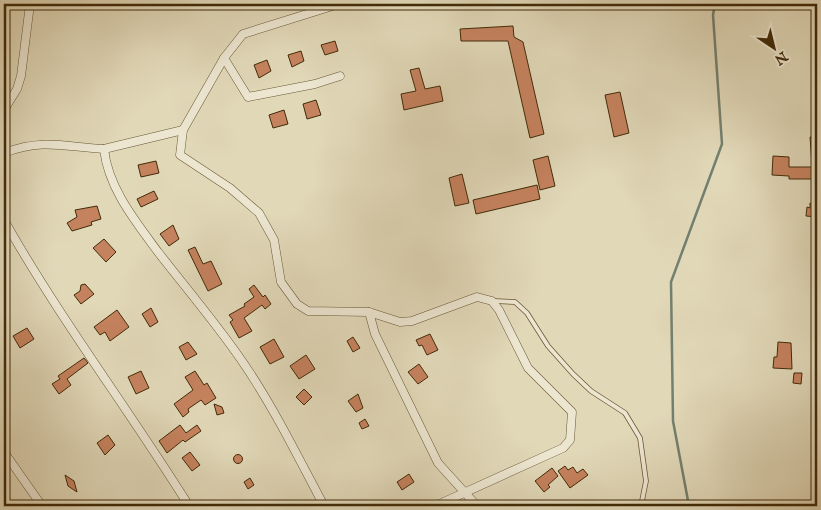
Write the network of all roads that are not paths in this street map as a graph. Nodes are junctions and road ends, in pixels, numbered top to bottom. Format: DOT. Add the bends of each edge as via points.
graph roads {
  1 [pos="30,4"];
  2 [pos="333,5"];
  3 [pos="224,58"];
  4 [pos="340,76"];
  5 [pos="4,110"];
  6 [pos="183,130"];
  7 [pos="104,149"];
  8 [pos="4,153"];
  9 [pos="4,220"];
  10 [pos="492,301"];
  11 [pos="369,312"];
  12 [pos="4,452"];
  13 [pos="466,492"];
  14 [pos="42,506"];
  15 [pos="189,506"];
  16 [pos="324,506"];
  17 [pos="435,506"];
  18 [pos="477,506"];
  19 [pos="638,506"];
  1 -- 5 [label="street" via="21,76"];
  2 -- 3 [label="street" via="243,34"];
  3 -- 4 [label="street" via="248,96 315,84"];
  3 -- 6 [label="street"];
  6 -- 7 [label="street"];
  6 -- 11 [label="street" via="180,155 230,188 259,213 274,240 281,282 297,304 308,311"];
  7 -- 8 [label="street" via="40,143"];
  7 -- 16 [label="street" via="105,162 114,184 136,223 242,361"];
  9 -- 15 [label="street" via="47,294 108,380"];
  10 -- 11 [label="street" via="477,297 412,321 400,322"];
  10 -- 13 [label="street" via="528,368 572,412 570,440 563,448"];
  10 -- 19 [label="lane" via="514,302 527,313 548,346 573,374 591,391 626,413 640,438 646,482"];
  11 -- 13 [label="street" via="375,334 438,463"];
  12 -- 14 [label="street"];
  13 -- 17 [label="street"];
  13 -- 18 [label="street"];
}
